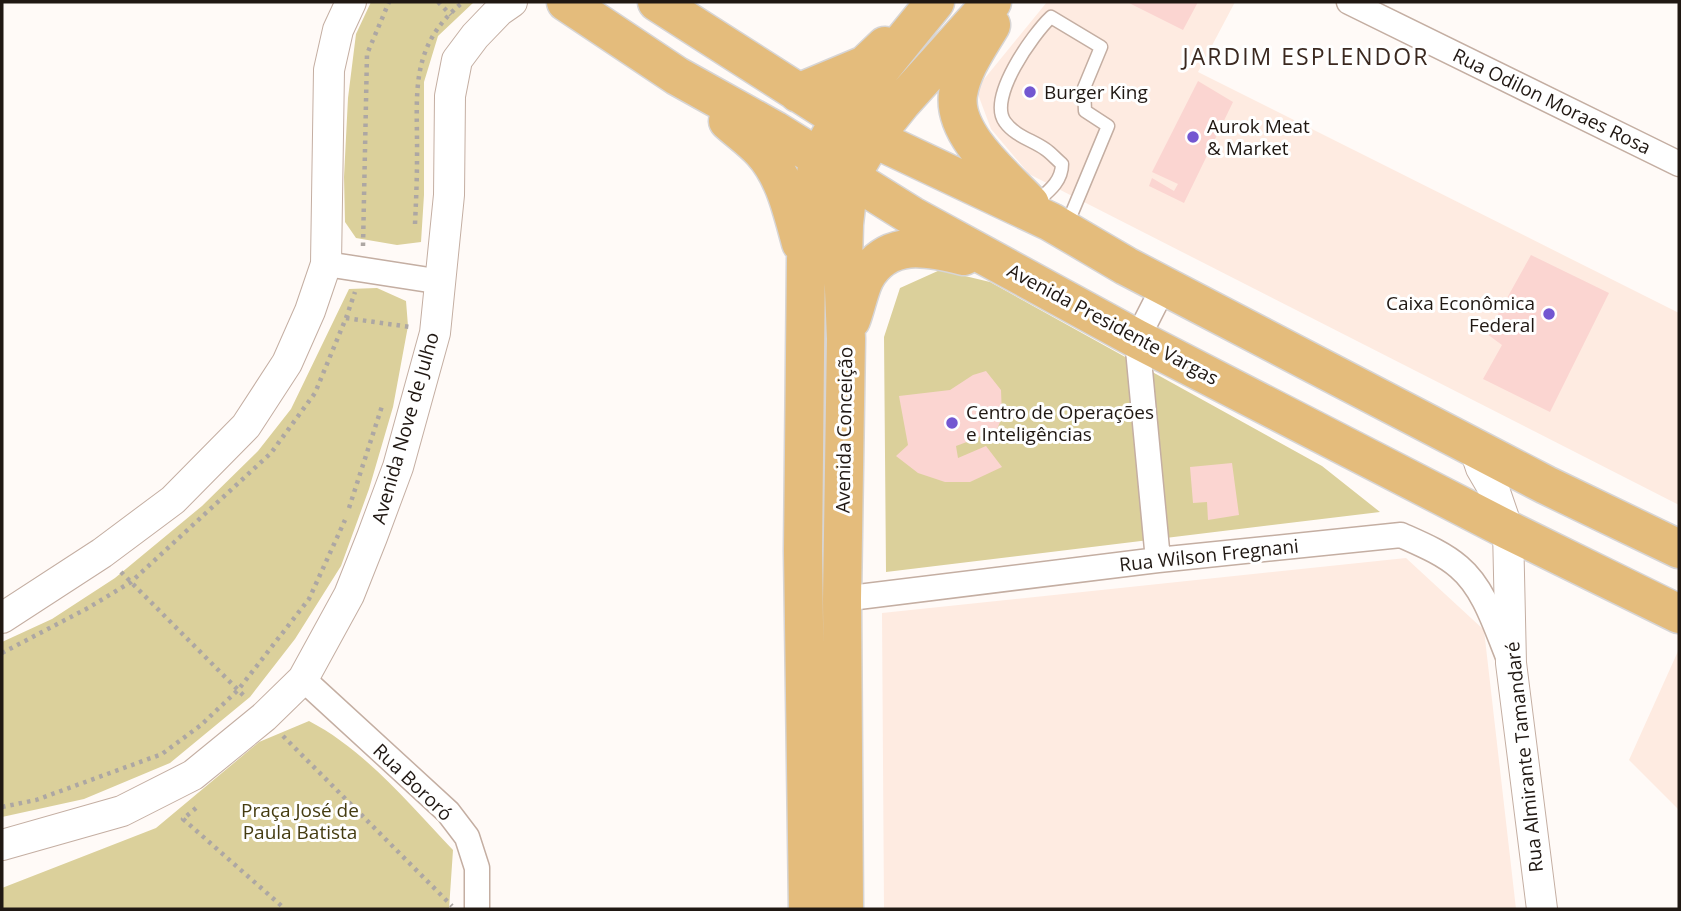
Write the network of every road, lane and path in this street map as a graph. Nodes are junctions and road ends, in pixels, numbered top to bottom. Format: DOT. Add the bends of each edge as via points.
graph roads {
  1 [pos="351,2"];
  2 [pos="463,2"];
  3 [pos="512,2"];
  4 [pos="566,2"];
  5 [pos="657,2"];
  6 [pos="934,2"];
  7 [pos="992,2"];
  8 [pos="1002,2"];
  9 [pos="1349,2"];
  10 [pos="677,76"];
  11 [pos="798,93"];
  12 [pos="840,119"];
  13 [pos="873,138"];
  14 [pos="818,158"];
  15 [pos="1679,164"];
  16 [pos="849,179"];
  17 [pos="1049,219"];
  18 [pos="806,259"];
  19 [pos="326,264"];
  20 [pos="1003,265"];
  21 [pos="427,279"];
  22 [pos="1164,286"];
  23 [pos="310,311"];
  24 [pos="421,330"];
  25 [pos="404,339"];
  26 [pos="846,339"];
  27 [pos="1137,339"];
  28 [pos="383,402"];
  29 [pos="1473,444"];
  30 [pos="1508,530"];
  31 [pos="1679,549"];
  32 [pos="1158,560"];
  33 [pos="842,599"];
  34 [pos="1679,614"];
  35 [pos="2,618"];
  36 [pos="1511,663"];
  37 [pos="303,679"];
  38 [pos="282,735"];
  39 [pos="272,743"];
  40 [pos="203,802"];
  41 [pos="2,807"];
  42 [pos="2,845"];
  43 [pos="285,909"];
  44 [pos="477,909"];
  45 [pos="808,909"];
  46 [pos="844,909"];
  47 [pos="1542,909"];
  1 -- 19 [label="street" via="338,30 329,70"];
  2 -- 21 [label="path" via="440,24 421,59 415,100"];
  3 -- 21 [label="street, Avenida Nove de Julho" via="457,60 450,96 449,195"];
  4 -- 10 [label="main road, Avenida Presidente Vargas"];
  5 -- 11 [label="main road"];
  6 -- 11 [label="main road" via="865,65"];
  6 -- 12 [label="main road, Avenida Conceição"];
  7 -- 13 [label="main road, Avenida Conceição"];
  8 -- 17 [label="main road" via="968,65 958,96 960,116 968,138"];
  9 -- 15 [label="street, Rua Odilon Moraes Rosa"];
  10 -- 14 [label="main road, Avenida Presidente Vargas"];
  10 -- 18 [label="main road" via="762,151 778,172"];
  11 -- 12 [label="main road"];
  12 -- 13 [label="main road"];
  12 -- 14 [label="main road, Avenida Conceição"];
  13 -- 16 [label="main road, Avenida Conceição"];
  13 -- 17 [label="main road"];
  14 -- 16 [label="main road, Avenida Presidente Vargas"];
  14 -- 18 [label="main road, Avenida Conceição"];
  16 -- 20 [label="main road, Avenida Presidente Vargas"];
  16 -- 26 [label="main road, Avenida Conceição" via="843,265"];
  17 -- 17 [label="lane" via="1108,126 1085,111 1084,88 1101,47 1051,18 1020,57 1000,108 1003,120 1017,134 1062,164"];
  17 -- 22 [label="main road"];
  18 -- 45 [label="main road, Avenida Conceição" via="803,551"];
  19 -- 21 [label="street"];
  19 -- 23 [label="street"];
  20 -- 26 [label="main road" via="928,247 884,255 864,279"];
  20 -- 27 [label="main road, Avenida Presidente Vargas"];
  21 -- 24 [label="street, Avenida Nove de Julho"];
  21 -- 24 [label="path"];
  22 -- 27 [label="street"];
  22 -- 29 [label="main road"];
  23 -- 24 [label="path"];
  23 -- 35 [label="street" via="287,363 246,426 173,500 102,554"];
  24 -- 25 [label="path"];
  24 -- 37 [label="street, Avenida Nove de Julho" via="398,467 349,595"];
  26 -- 33 [label="main road, Avenida Conceição"];
  27 -- 30 [label="main road, Avenida Presidente Vargas"];
  27 -- 32 [label="street"];
  28 -- 41 [label="path" via="346,516 309,599 238,690 162,754 36,800"];
  29 -- 30 [label="street, Rua Almirante Tamandaré"];
  29 -- 31 [label="main road"];
  30 -- 34 [label="main road, Avenida Presidente Vargas"];
  30 -- 36 [label="street, Rua Almirante Tamandaré"];
  32 -- 33 [label="street, Rua Wilson Fregnani"];
  32 -- 36 [label="street, Rua Wilson Fregnani" via="1401,535 1459,567 1478,589"];
  33 -- 46 [label="main road, Avenida Conceição"];
  36 -- 47 [label="street, Rua Almirante Tamandaré"];
  37 -- 42 [label="street, Avenida Nove de Julho" via="264,718 193,775 122,811"];
  37 -- 44 [label="street, Rua Bororó" via="447,812 467,837 477,868"];
  38 -- 39 [label="path"];
  40 -- 43 [label="path" via="183,819"];
}
